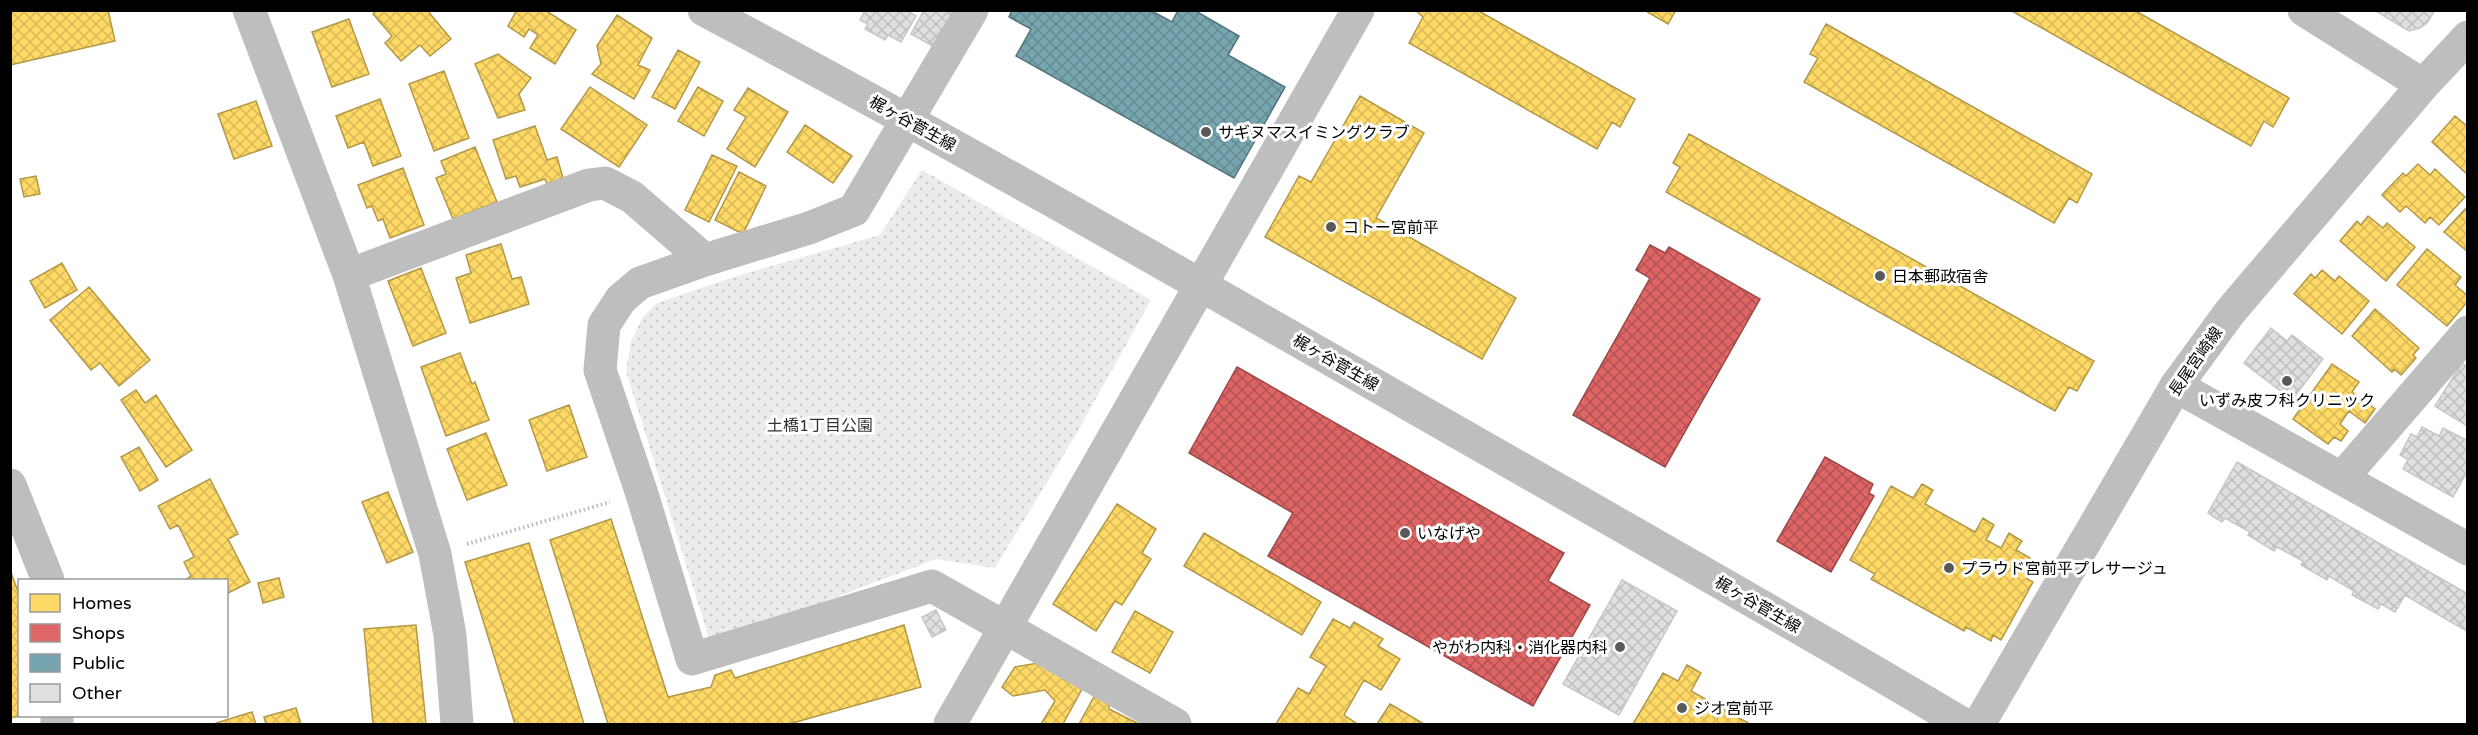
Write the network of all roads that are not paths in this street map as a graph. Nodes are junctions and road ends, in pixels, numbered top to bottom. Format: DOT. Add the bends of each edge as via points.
graph roads {
  1 [pos="249,10"];
  2 [pos="704,10"];
  3 [pos="972,10"];
  4 [pos="1358,10"];
  5 [pos="2304,10"];
  6 [pos="2468,37"];
  7 [pos="2423,85"];
  8 [pos="909,120"];
  9 [pos="705,260"];
  10 [pos="349,275"];
  11 [pos="1201,285"];
  12 [pos="2466,335"];
  13 [pos="2176,386"];
  14 [pos="2342,478"];
  15 [pos="10,485"];
  16 [pos="2468,549"];
  17 [pos="48,579"];
  18 [pos="1007,627"];
  19 [pos="457,724"];
  20 [pos="950,724"];
  21 [pos="1175,724"];
  22 [pos="1963,724"];
  23 [pos="1979,724"];
  1 -- 10 [label="street"];
  2 -- 8 [label="street, 梶ヶ谷菅生線"];
  3 -- 8 [label="street"];
  4 -- 11 [label="street"];
  5 -- 7 [label="street"];
  6 -- 7 [label="street, 長尾宮崎線"];
  7 -- 13 [label="street, 長尾宮崎線" via="2230,312"];
  8 -- 9 [label="street" via="854,210"];
  8 -- 11 [label="street, 梶ヶ谷菅生線"];
  9 -- 10 [label="street" via="632,197 605,183 588,185"];
  9 -- 18 [label="street" via="640,283 621,299 604,326 600,370 692,659 932,586"];
  10 -- 19 [label="street" via="435,554 450,635"];
  11 -- 18 [label="street"];
  11 -- 22 [label="street, 梶ヶ谷菅生線"];
  12 -- 14 [label="street"];
  13 -- 14 [label="street"];
  13 -- 23 [label="street, 長尾宮崎線"];
  14 -- 16 [label="street"];
  15 -- 17 [label="street"];
  18 -- 20 [label="street"];
  18 -- 21 [label="street"];
}
